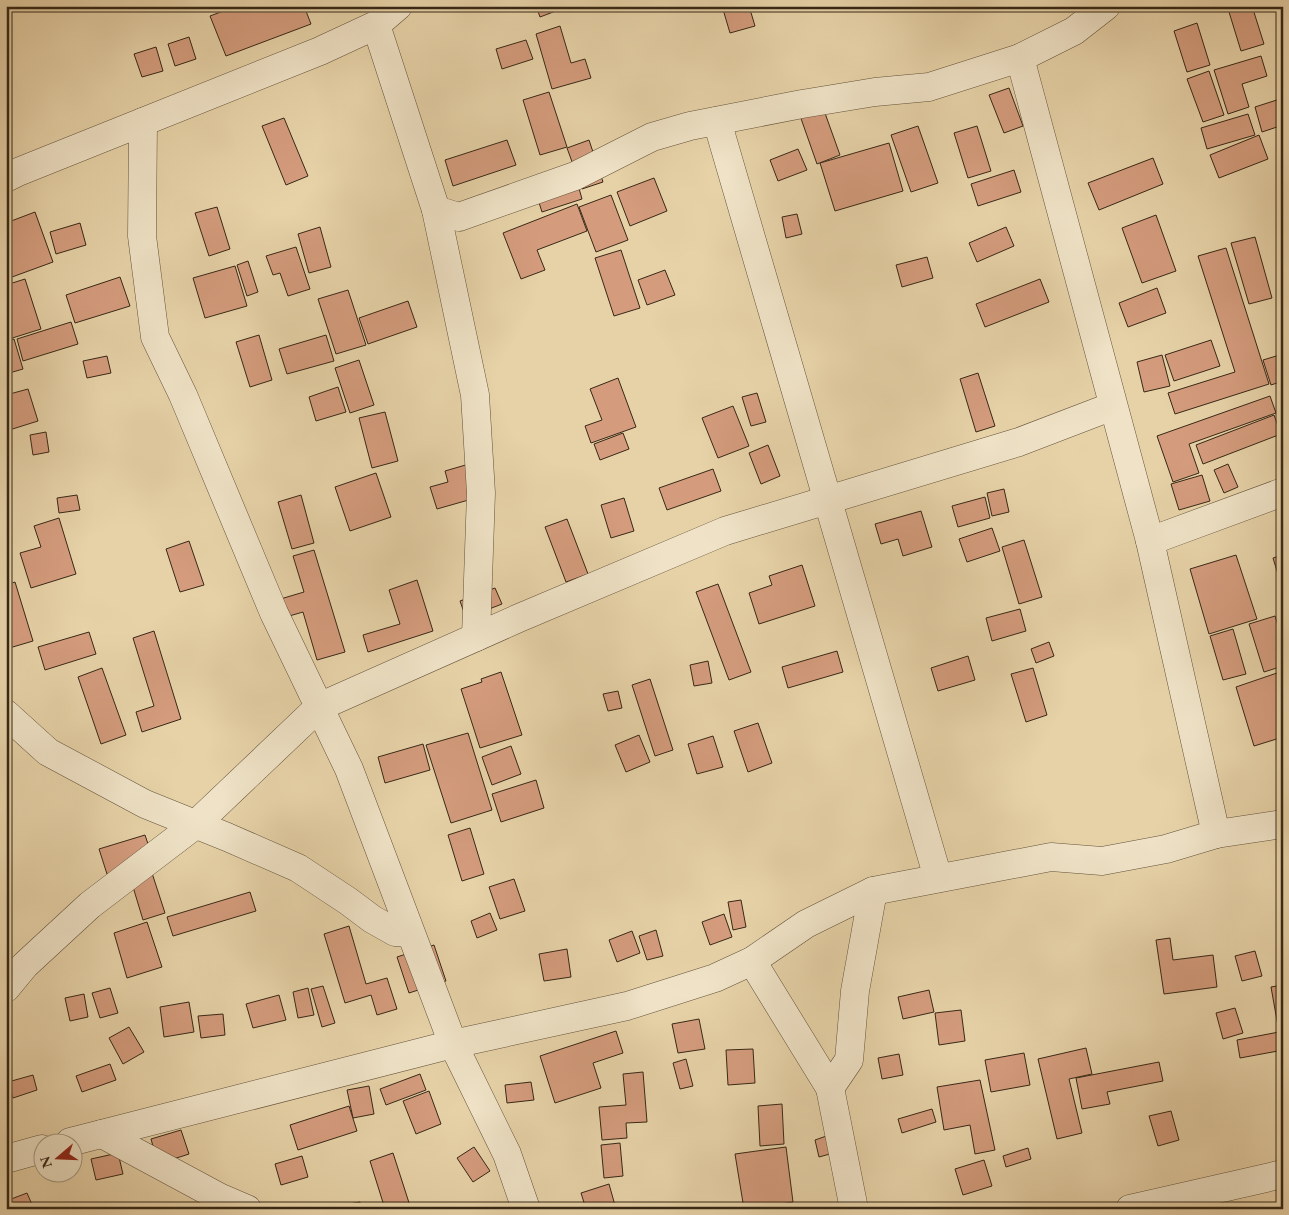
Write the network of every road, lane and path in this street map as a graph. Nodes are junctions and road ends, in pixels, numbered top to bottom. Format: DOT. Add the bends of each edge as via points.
graph roads {
  1 [pos="398,6"];
  2 [pos="1106,6"];
  3 [pos="376,25"];
  4 [pos="1020,58"];
  5 [pos="717,121"];
  6 [pos="143,122"];
  7 [pos="6,178"];
  8 [pos="436,210"];
  9 [pos="1113,406"];
  10 [pos="1283,492"];
  11 [pos="827,500"];
  12 [pos="1150,541"];
  13 [pos="476,637"];
  14 [pos="319,707"];
  15 [pos="6,714"];
  16 [pos="195,824"];
  17 [pos="1283,824"];
  18 [pos="1216,834"];
  19 [pos="938,878"];
  20 [pos="873,891"];
  21 [pos="410,933"];
  22 [pos="752,961"];
  23 [pos="6,988"];
  24 [pos="453,1044"];
  25 [pos="830,1088"];
  26 [pos="102,1134"];
  27 [pos="82,1139"];
  28 [pos="32,1152"];
  29 [pos="6,1159"];
  30 [pos="1283,1174"];
  31 [pos="1143,1207"];
  32 [pos="247,1209"];
  33 [pos="526,1209"];
  34 [pos="854,1209"];
  1 -- 3 [label="street"];
  2 -- 4 [label="street" via="1074,31"];
  3 -- 6 [label="street"];
  3 -- 8 [label="street"];
  4 -- 5 [label="street" via="929,87 875,92"];
  4 -- 9 [label="street"];
  5 -- 8 [label="street" via="652,137 574,176 459,217"];
  5 -- 11 [label="street"];
  6 -- 7 [label="street"];
  6 -- 14 [label="street" via="142,236 155,337 183,395 274,613"];
  8 -- 13 [label="street" via="475,395 481,493"];
  9 -- 11 [label="street" via="1019,442"];
  9 -- 12 [label="street"];
  10 -- 12 [label="street"];
  11 -- 13 [label="street" via="725,531"];
  11 -- 19 [label="street"];
  12 -- 18 [label="street"];
  13 -- 14 [label="street"];
  14 -- 16 [label="street"];
  14 -- 21 [label="street" via="349,769"];
  15 -- 16 [label="street" via="48,752 145,804"];
  16 -- 21 [label="street" via="298,868 372,919 395,932"];
  16 -- 23 [label="street" via="90,905 25,965"];
  17 -- 18 [label="street"];
  18 -- 19 [label="street" via="1166,849 1102,861 1052,858"];
  19 -- 20 [label="street"];
  20 -- 22 [label="street" via="806,924"];
  20 -- 25 [label="street" via="855,991 848,1060"];
  21 -- 24 [label="street"];
  22 -- 24 [label="street" via="715,978 627,1006"];
  22 -- 25 [label="street"];
  24 -- 26 [label="street"];
  24 -- 33 [label="street" via="507,1154"];
  25 -- 34 [label="street"];
  26 -- 27 [label="street"];
  26 -- 32 [label="street"];
  28 -- 29 [label="street"];
  30 -- 31 [label="street"];
}
